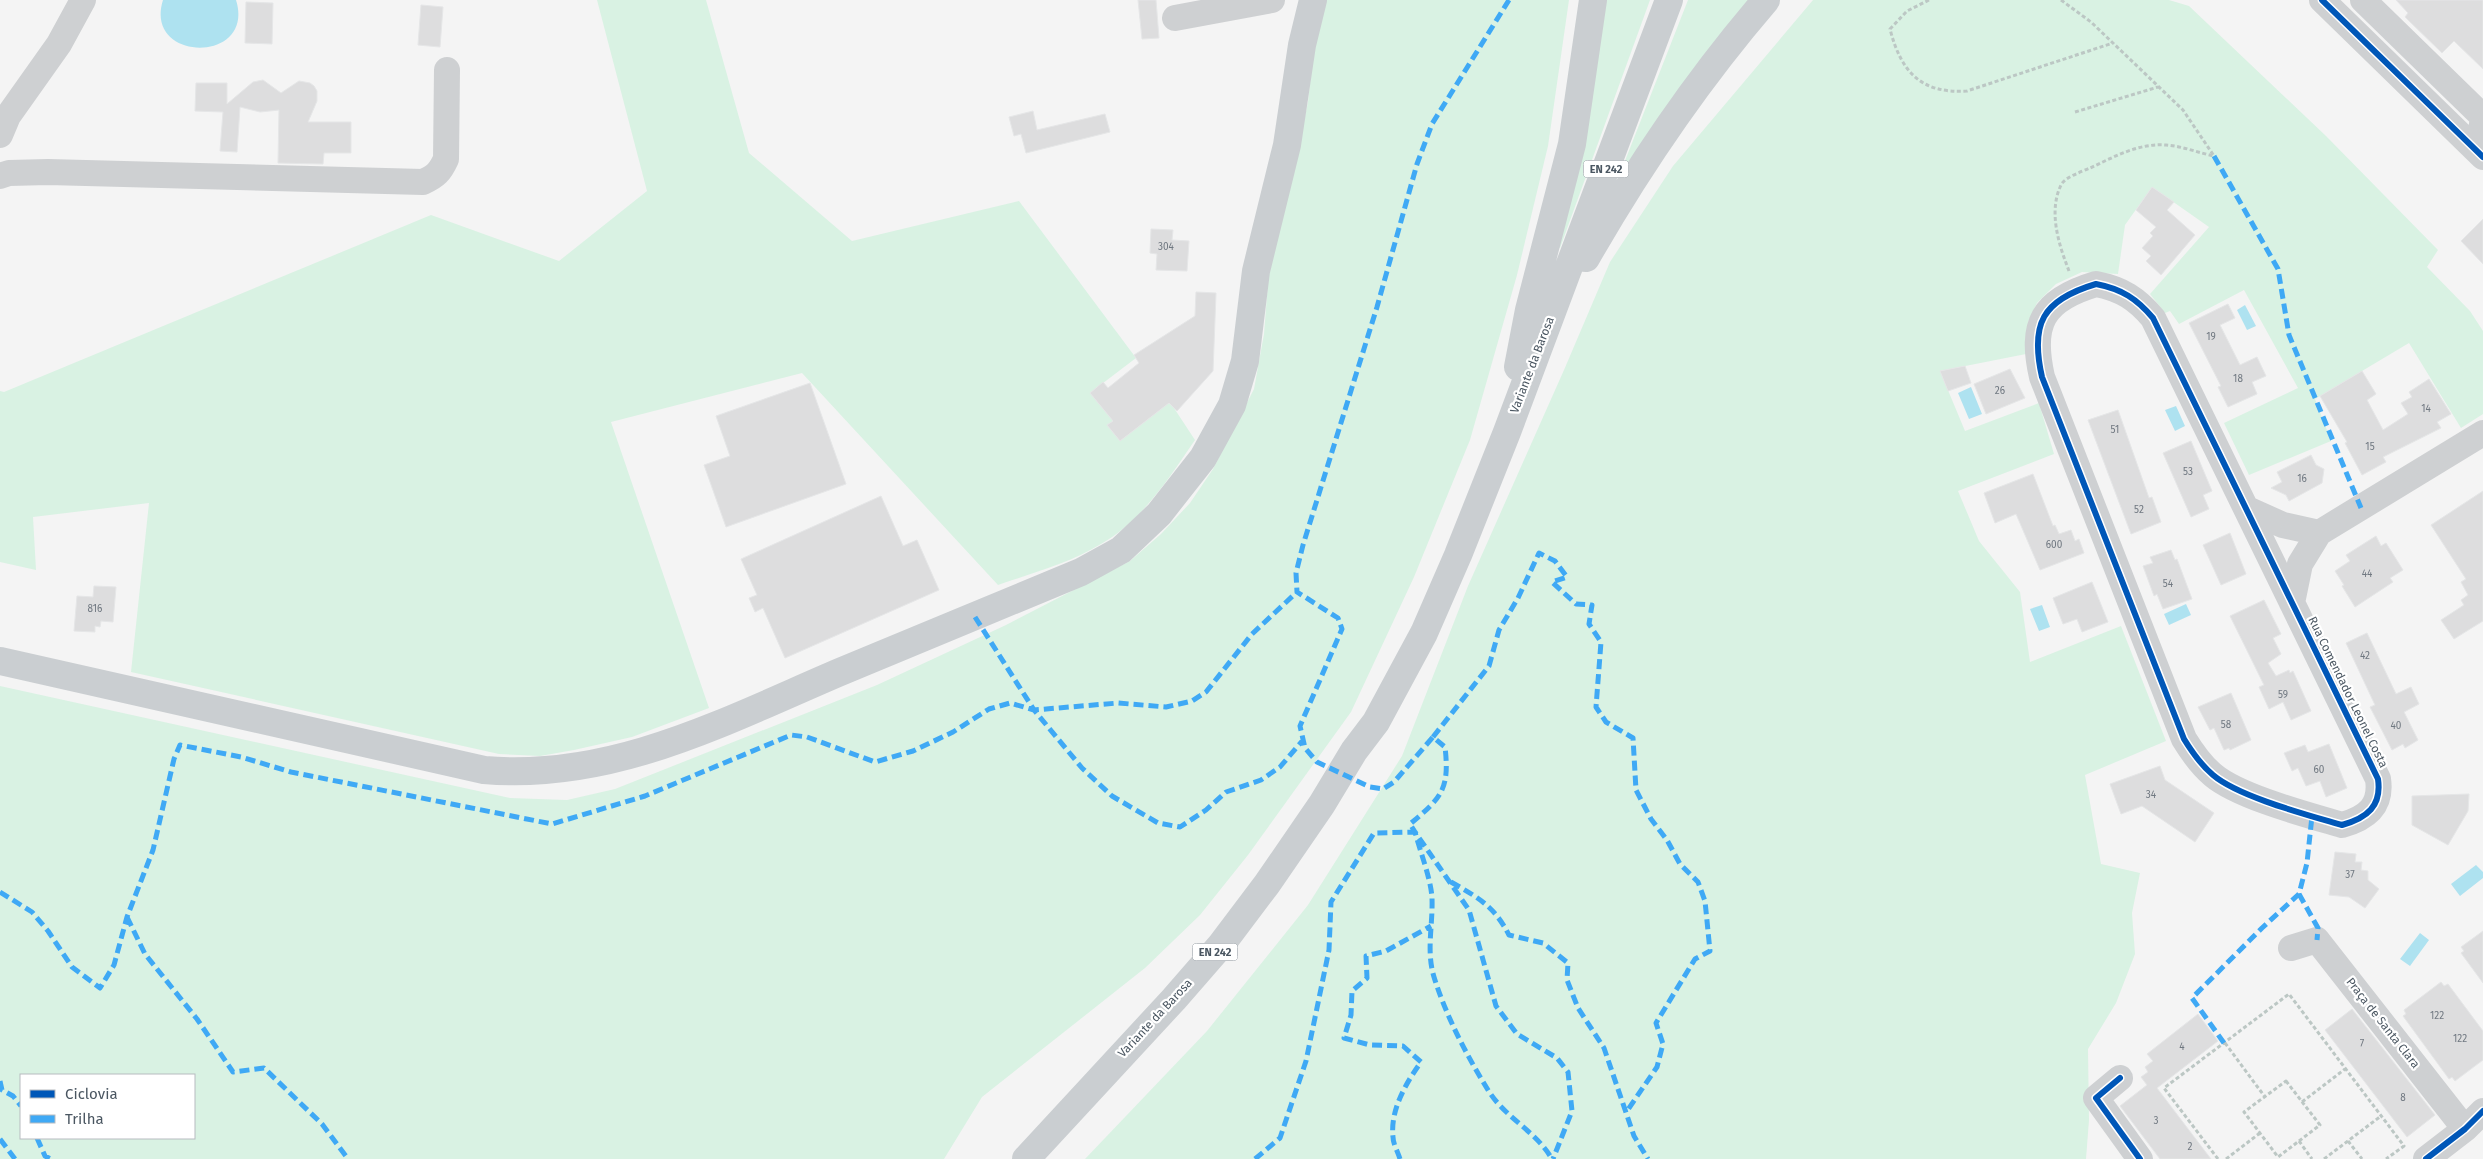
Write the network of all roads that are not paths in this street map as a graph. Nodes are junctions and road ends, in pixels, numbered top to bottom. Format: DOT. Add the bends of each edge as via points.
graph roads {
  1 [pos="83,0"];
  2 [pos="1272,0"];
  3 [pos="1313,0"];
  4 [pos="1593,0"];
  5 [pos="1669,0"];
  6 [pos="1766,0"];
  7 [pos="2322,0"];
  8 [pos="2363,0"];
  9 [pos="1175,18"];
  10 [pos="447,70"];
  11 [pos="0,135"];
  12 [pos="2481,154"];
  13 [pos="0,176"];
  14 [pos="1542,338"];
  15 [pos="1507,432"];
  16 [pos="2483,433"];
  17 [pos="2247,509"];
  18 [pos="2319,533"];
  19 [pos="2292,603"];
  20 [pos="0,661"];
  21 [pos="1376,722"];
  22 [pos="2291,948"];
  23 [pos="2120,1078"];
  24 [pos="2483,1111"];
  25 [pos="2465,1129"];
  26 [pos="1026,1159"];
  27 [pos="1051,1159"];
  28 [pos="2140,1159"];
  29 [pos="2426,1159"];
  1 -- 11 [label="street" via="59,44 8,116"];
  2 -- 9 [label="street"];
  3 -- 20 [label="main road" via="1302,45 1287,144 1256,270 1246,361 1232,405 1203,458 1159,514 1121,550 1089,568 687,738 598,764 549,771 484,770"];
  4 -- 15 [label="main road" via="1572,144 1529,310"];
  5 -- 14 [label="main road, Variante da Barosa / EN 242"];
  6 -- 14 [label="main road" via="1703,80 1631,184"];
  7 -- 12 [label="street"];
  8 -- 12 [label="street" via="2483,118"];
  10 -- 13 [label="street" via="446,159 434,177 423,182 48,172"];
  14 -- 15 [label="main road, Variante da Barosa / EN 242"];
  15 -- 21 [label="main road, Variante da Barosa / EN 242" via="1427,624"];
  16 -- 18 [label="street"];
  17 -- 18 [label="street" via="2282,526"];
  17 -- 19 [label="street, Rua Comendador Leonel Costa"];
  17 -- 19 [label="street, Rua Comendador Leonel Costa" via="2153,318 2128,294 2096,284 2077,290 2050,309 2036,340 2042,377 2184,739 2213,776 2236,789 2342,825 2366,815 2375,804 2380,793 2378,779"];
  18 -- 19 [label="street" via="2300,564"];
  21 -- 26 [label="main road, Variante da Barosa / EN 242" via="1272,877 1221,945"];
  21 -- 27 [label="main road, Variante da Barosa / EN 242" via="1366,755 1351,784 1303,864 1272,908 1193,1005"];
  22 -- 25 [label="street, Praça de Santa Clara" via="2317,940"];
  23 -- 28 [label="street" via="2096,1098"];
  24 -- 25 [label="street"];
  25 -- 29 [label="street"];
}
